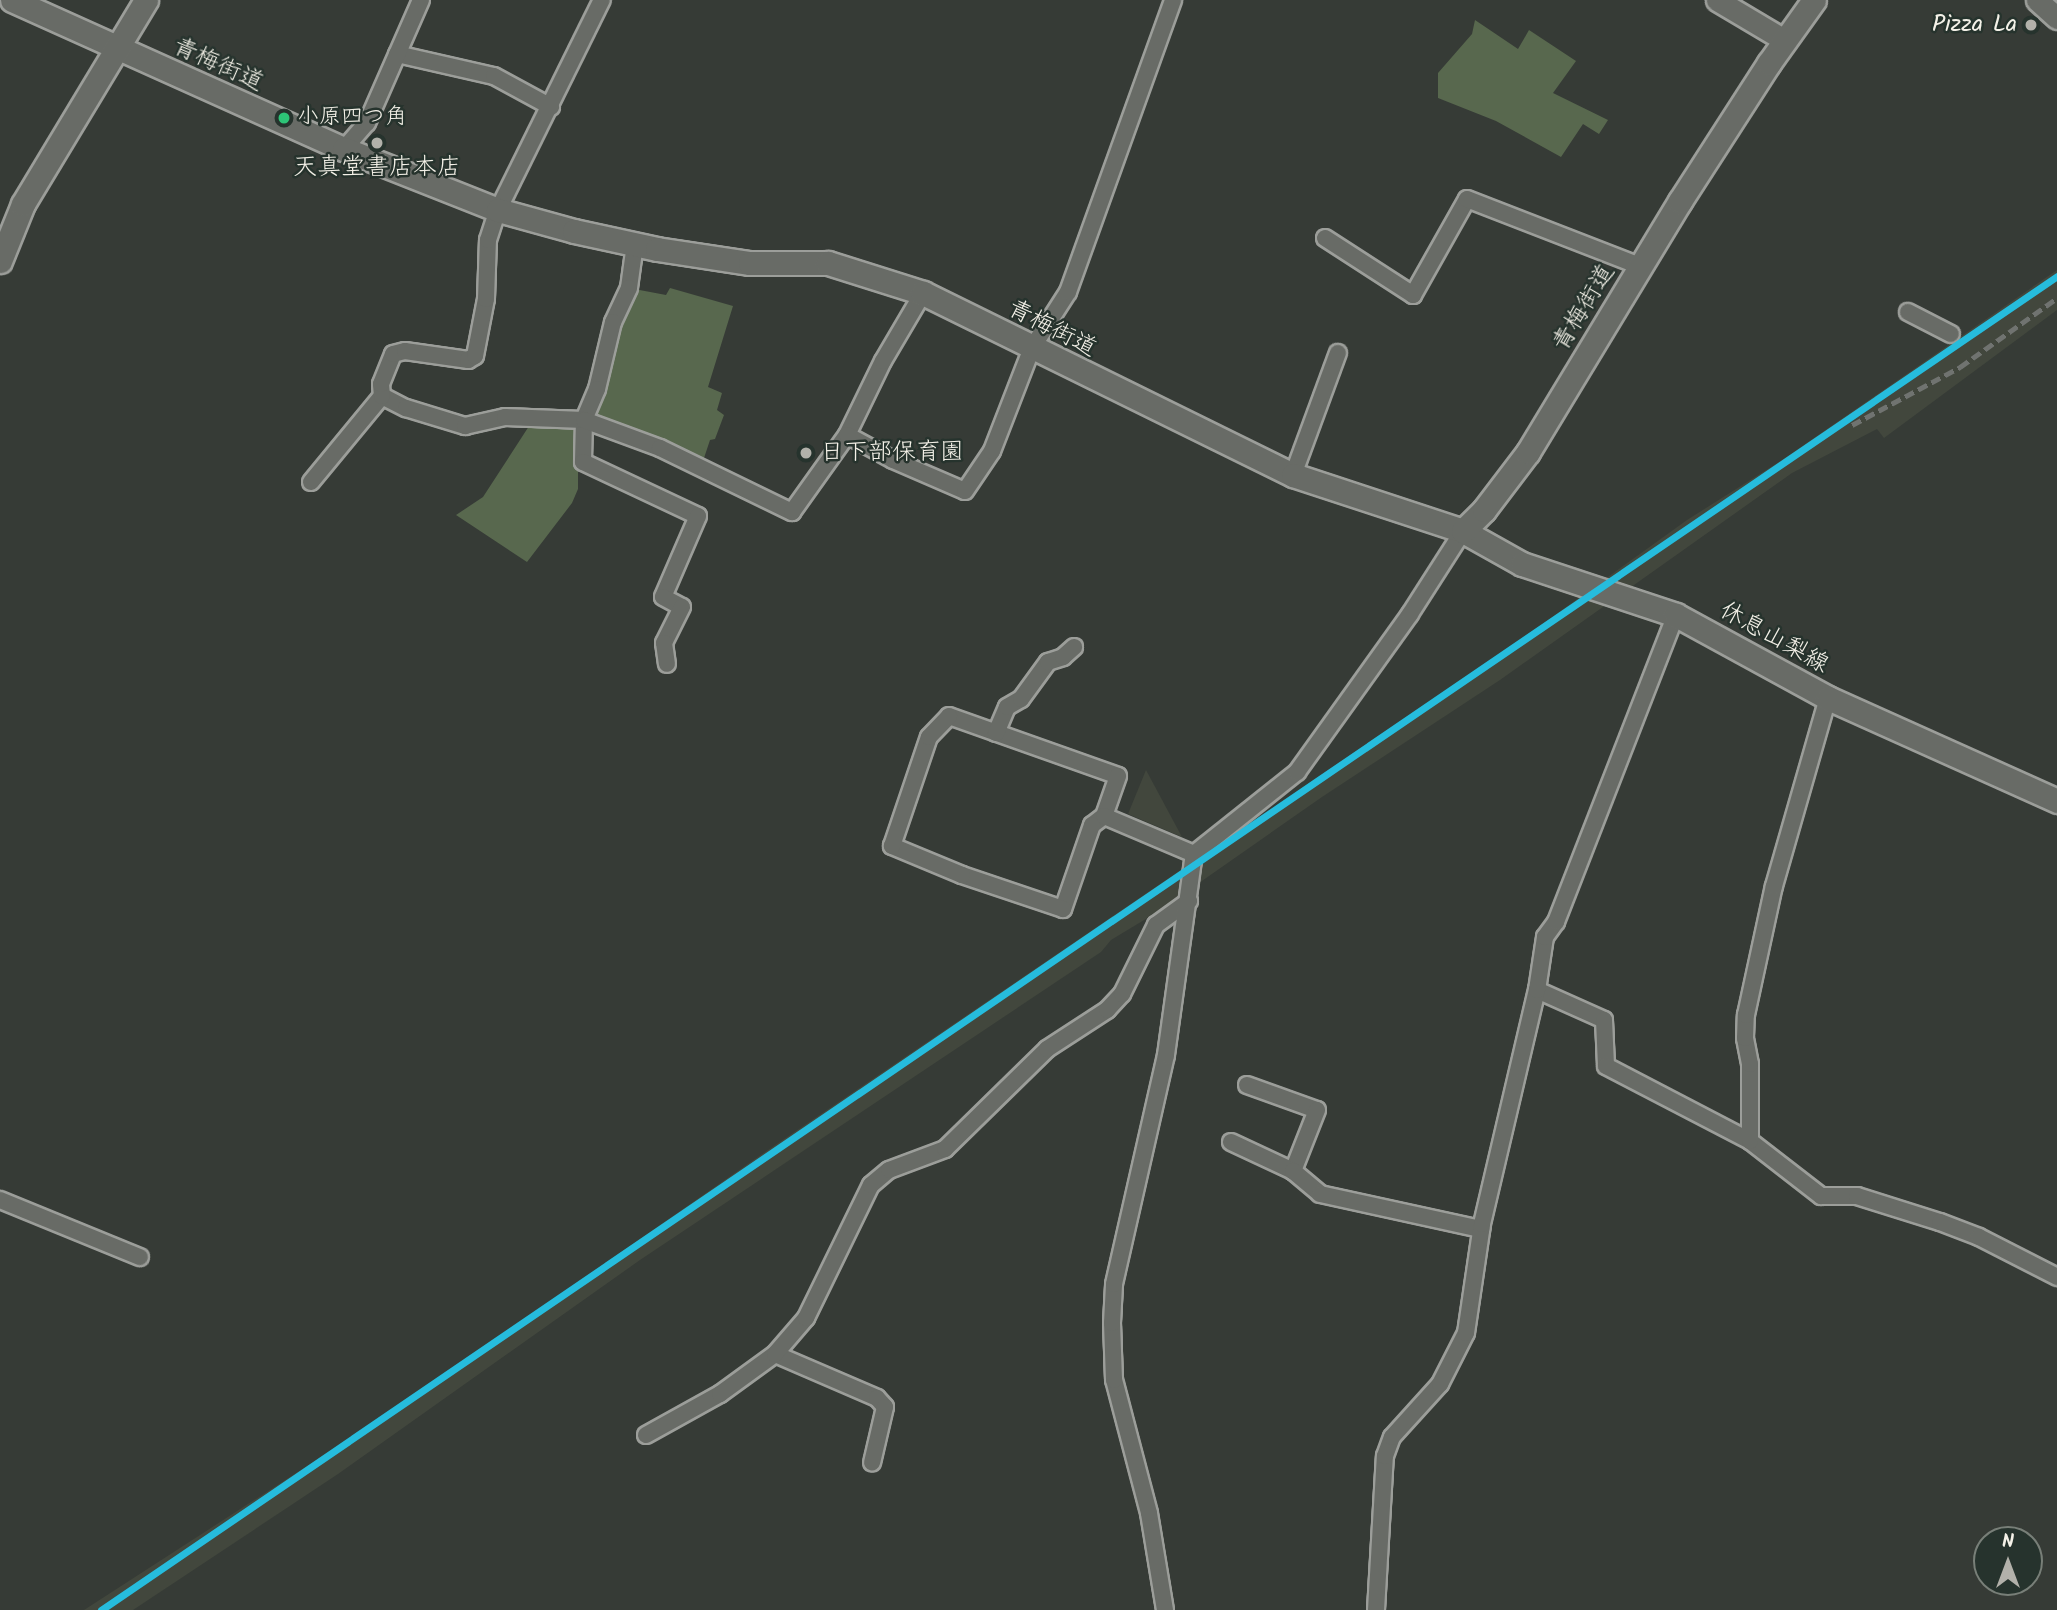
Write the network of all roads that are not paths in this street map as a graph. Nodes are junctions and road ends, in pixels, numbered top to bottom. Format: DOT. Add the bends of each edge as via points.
graph roads {
  1 [pos="12,0"];
  2 [pos="146,0"];
  3 [pos="421,0"];
  4 [pos="601,0"];
  5 [pos="1173,0"];
  6 [pos="1717,0"];
  7 [pos="1814,0"];
  8 [pos="2037,0"];
  9 [pos="2057,18"];
  10 [pos="1784,40"];
  11 [pos="118,49"];
  12 [pos="397,54"];
  13 [pos="551,107"];
  14 [pos="344,149"];
  15 [pos="498,210"];
  16 [pos="1325,238"];
  17 [pos="635,244"];
  18 [pos="0,261"];
  19 [pos="1640,266"];
  20 [pos="923,293"];
  21 [pos="1908,312"];
  22 [pos="1951,334"];
  23 [pos="1032,348"];
  24 [pos="1338,353"];
  25 [pos="382,396"];
  26 [pos="584,420"];
  27 [pos="847,435"];
  28 [pos="1293,475"];
  29 [pos="310,482"];
  30 [pos="1463,531"];
  31 [pos="1676,615"];
  32 [pos="1074,647"];
  33 [pos="667,664"];
  34 [pos="1828,698"];
  35 [pos="996,733"];
  36 [pos="2057,800"];
  37 [pos="1104,816"];
  38 [pos="1194,854"];
  39 [pos="1189,901"];
  40 [pos="1537,990"];
  41 [pos="1247,1085"];
  42 [pos="1750,1141"];
  43 [pos="1231,1142"];
  44 [pos="1293,1171"];
  45 [pos="0,1200"];
  46 [pos="1482,1228"];
  47 [pos="140,1257"];
  48 [pos="2057,1277"];
  49 [pos="775,1354"];
  50 [pos="646,1435"];
  51 [pos="872,1463"];
  52 [pos="1165,1610"];
  53 [pos="1376,1610"];
  1 -- 11 [label="main road, 青梅街道"];
  2 -- 11 [label="main road"];
  3 -- 12 [label="street"];
  4 -- 13 [label="street"];
  5 -- 23 [label="street" via="1068,292"];
  6 -- 10 [label="street"];
  7 -- 10 [label="main road, 青梅街道"];
  8 -- 9 [label="street"];
  10 -- 19 [label="main road, 青梅街道"];
  11 -- 14 [label="main road, 青梅街道"];
  11 -- 18 [label="main road" via="23,204"];
  12 -- 13 [label="street" via="495,76"];
  12 -- 14 [label="street" via="367,123"];
  13 -- 15 [label="street"];
  14 -- 15 [label="main road, 青梅街道"];
  15 -- 17 [label="main road, 青梅街道"];
  15 -- 25 [label="street" via="488,240 486,299 475,356 468,360 405,351 393,354 381,384"];
  16 -- 19 [label="street" via="1413,295 1467,199"];
  17 -- 20 [label="main road, 青梅街道" via="750,263 828,263"];
  17 -- 26 [label="street" via="629,288 613,322 597,389"];
  19 -- 30 [label="main road, 青梅街道" via="1528,452"];
  20 -- 23 [label="main road, 青梅街道"];
  20 -- 27 [label="street"];
  21 -- 22 [label="street"];
  23 -- 27 [label="street" via="992,451 965,491"];
  23 -- 28 [label="main road, 青梅街道"];
  24 -- 28 [label="street"];
  25 -- 26 [label="street" via="466,426 505,417"];
  25 -- 29 [label="street"];
  26 -- 27 [label="street" via="660,448 792,512"];
  26 -- 33 [label="street" via="583,462 698,516 663,597 681,607 664,643"];
  28 -- 30 [label="main road, 青梅街道"];
  30 -- 31 [label="main road, 休息山梨線" via="1522,564"];
  30 -- 38 [label="street" via="1297,772"];
  31 -- 34 [label="main road, 休息山梨線"];
  31 -- 40 [label="street" via="1556,922 1545,937"];
  32 -- 35 [label="street" via="1048,662 1021,699 1007,707"];
  34 -- 36 [label="main road, 休息山梨線"];
  34 -- 42 [label="street" via="1771,898 1746,1015"];
  35 -- 37 [label="street" via="1118,776"];
  35 -- 37 [label="street" via="949,716 929,737 892,846 1063,909 1092,825"];
  37 -- 38 [label="street"];
  38 -- 39 [label="street"];
  39 -- 49 [label="street" via="1156,925 1122,994 1107,1010 1046,1049 945,1149 889,1170 871,1185 806,1318"];
  39 -- 52 [label="street" via="1166,1055 1114,1284 1112,1323 1114,1380 1149,1513"];
  40 -- 42 [label="street" via="1604,1020 1606,1066"];
  40 -- 46 [label="street"];
  41 -- 44 [label="street" via="1317,1110"];
  42 -- 48 [label="street" via="1821,1196 1857,1196 1940,1222"];
  43 -- 44 [label="street"];
  44 -- 46 [label="street" via="1320,1194"];
  45 -- 47 [label="street"];
  46 -- 53 [label="street" via="1466,1333 1456,1358 1440,1384 1392,1437 1385,1456"];
  49 -- 50 [label="street" via="720,1394"];
  49 -- 51 [label="street" via="877,1398 885,1407"];
}
